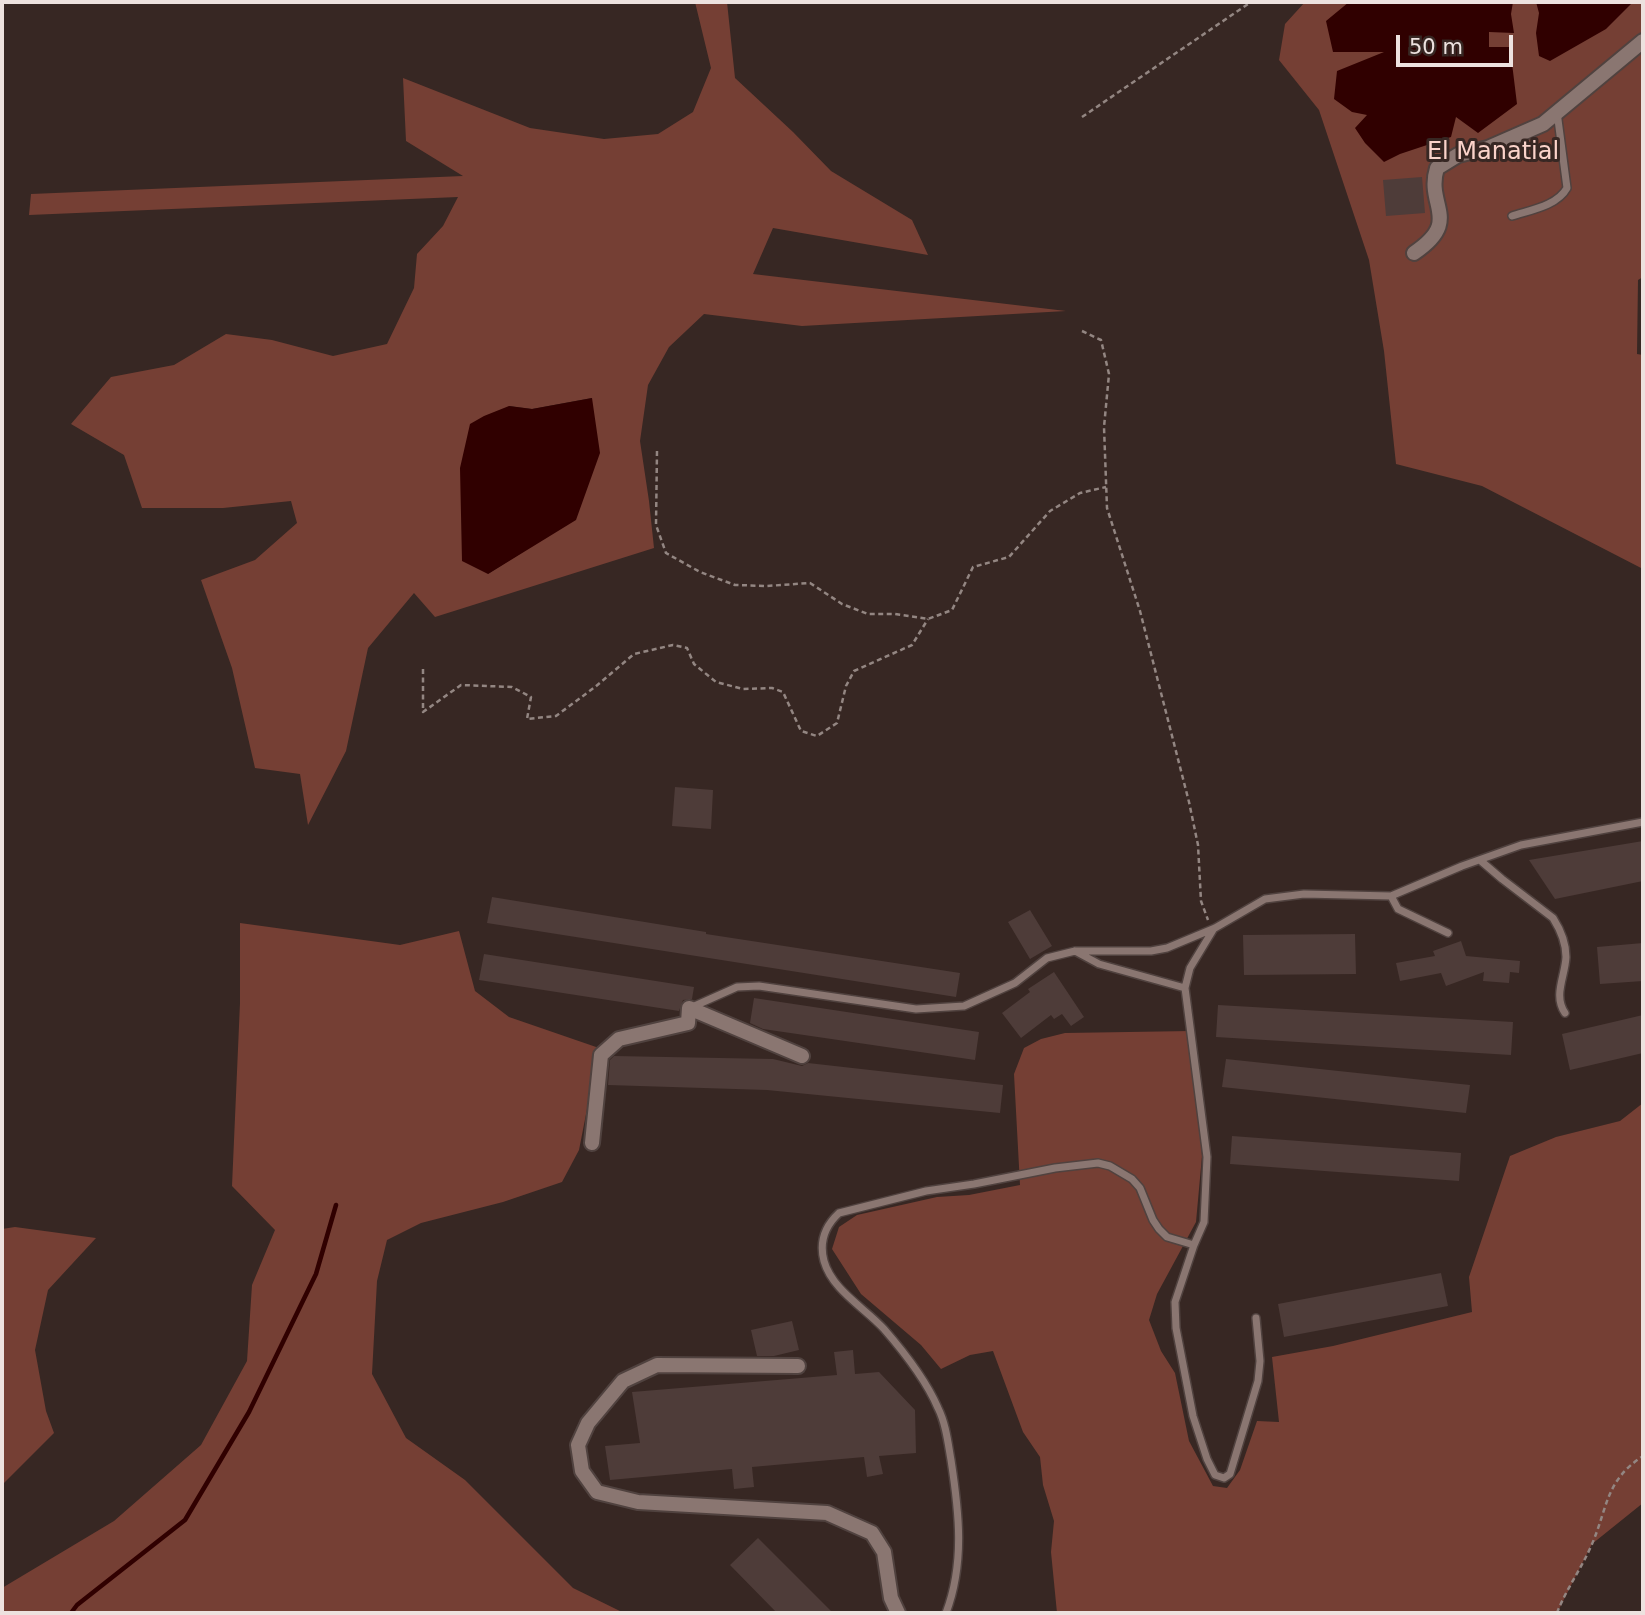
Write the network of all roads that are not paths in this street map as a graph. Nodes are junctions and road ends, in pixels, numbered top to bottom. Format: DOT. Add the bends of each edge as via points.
graph roads {
  1 [pos="1643,41"];
  2 [pos="1557,112"];
  3 [pos="1512,216"];
  4 [pos="1414,253"];
  5 [pos="1643,822"];
  6 [pos="1481,861"];
  7 [pos="1391,896"];
  8 [pos="1215,928"];
  9 [pos="1448,933"];
  10 [pos="1075,951"];
  11 [pos="1185,988"];
  12 [pos="689,1008"];
  13 [pos="1565,1013"];
  14 [pos="802,1056"];
  15 [pos="593,1143"];
  16 [pos="1194,1245"];
  17 [pos="1256,1318"];
  18 [pos="798,1366"];
  19 [pos="898,1613"];
  20 [pos="946,1613"];
  1 -- 2 [label="street"];
  2 -- 3 [label="lane" via="1567,188 1554,201"];
  2 -- 4 [label="street" via="1531,130 1458,155 1437,168 1434,181 1441,218 1430,243"];
  5 -- 6 [label="lane" via="1521,845"];
  6 -- 7 [label="lane"];
  6 -- 13 [label="lane" via="1558,926 1566,956 1559,1000"];
  7 -- 8 [label="lane" via="1304,894 1265,899"];
  7 -- 9 [label="lane" via="1398,909"];
  8 -- 10 [label="lane" via="1151,951"];
  8 -- 11 [label="lane" via="1190,968"];
  10 -- 11 [label="lane" via="1099,964"];
  10 -- 12 [label="lane" via="1046,958 1015,984 964,1006 916,1009 759,985 737,987"];
  11 -- 16 [label="lane" via="1207,1157 1204,1222"];
  12 -- 14 [label="street"];
  12 -- 15 [label="street" via="688,1023 619,1039 601,1055"];
  16 -- 17 [label="lane" via="1175,1302 1176,1328 1193,1416 1207,1459 1215,1475 1224,1478 1230,1474 1258,1381"];
  16 -- 20 [label="lane" via="1167,1237 1158,1229 1132,1179 1098,1163 926,1191 839,1213 831,1221 822,1246 825,1263 844,1293 883,1328 915,1368 939,1409 947,1436 961,1534 957,1575"];
  18 -- 19 [label="street" via="657,1364 623,1381 588,1423 578,1446 582,1471 597,1492 638,1502 827,1513 872,1533 884,1552"];
}
